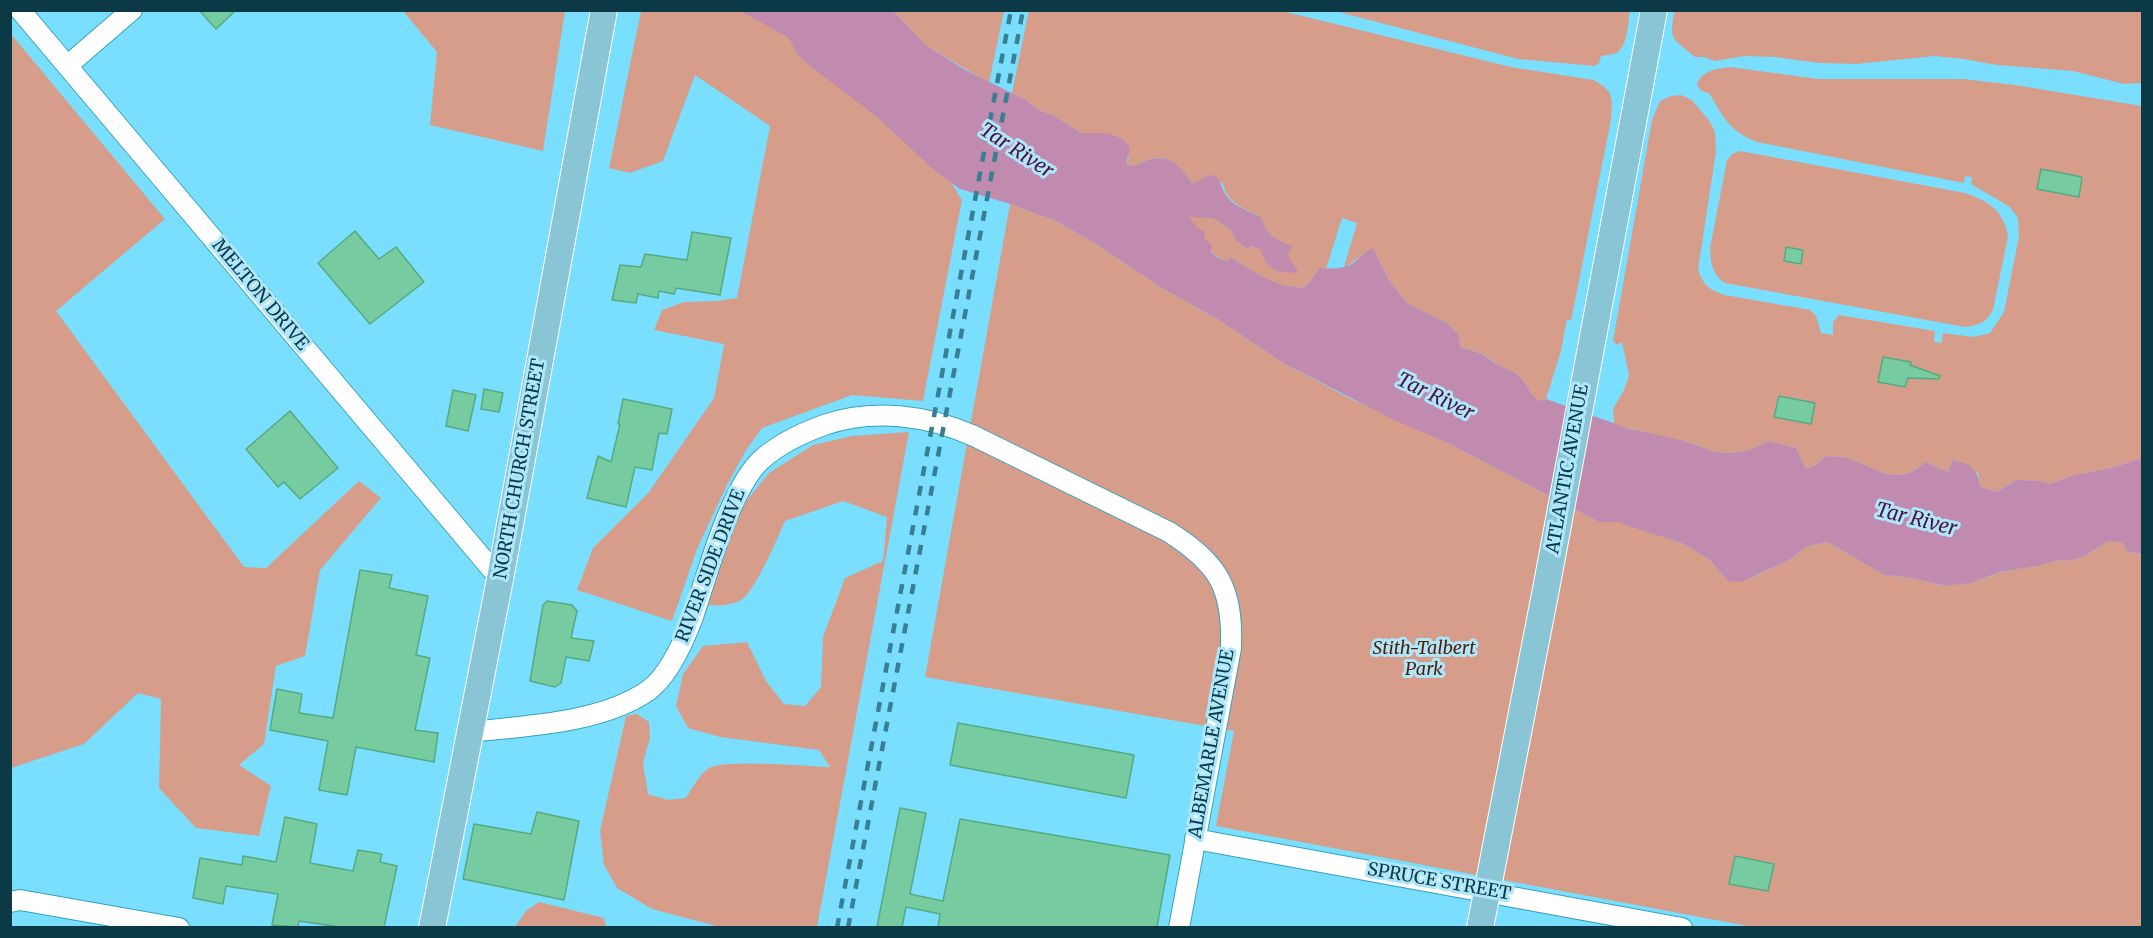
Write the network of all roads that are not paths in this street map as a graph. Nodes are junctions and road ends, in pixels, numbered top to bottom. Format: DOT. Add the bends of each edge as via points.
graph roads {
  1 [pos="20,10"];
  2 [pos="132,10"];
  3 [pos="604,10"];
  4 [pos="1654,10"];
  5 [pos="67,66"];
  6 [pos="989,444"];
  7 [pos="500,579"];
  8 [pos="470,732"];
  9 [pos="1195,839"];
  10 [pos="1487,891"];
  11 [pos="10,902"];
  12 [pos="75,918"];
  13 [pos="179,927"];
  14 [pos="432,927"];
  15 [pos="1179,927"];
  16 [pos="1480,927"];
  17 [pos="1682,927"];
  1 -- 5 [label="street, MELTON DRIVE"];
  2 -- 5 [label="street"];
  3 -- 7 [label="main road, NORTH CHURCH STREET"];
  4 -- 10 [label="main road, ATLANTIC AVENUE"];
  5 -- 7 [label="street, MELTON DRIVE"];
  6 -- 8 [label="street, RIVER SIDE DRIVE" via="950,426 903,417 837,421 785,443 761,460 745,479 729,512 688,631 672,663 651,689 621,707 556,722"];
  6 -- 9 [label="street, ALBEMARLE AVENUE" via="1169,532 1195,548 1221,582 1231,612 1231,648"];
  7 -- 8 [label="main road, NORTH CHURCH STREET"];
  8 -- 14 [label="main road, NORTH CHURCH STREET"];
  9 -- 10 [label="street, SPRUCE STREET"];
  9 -- 15 [label="street, ALBEMARLE AVENUE"];
  10 -- 16 [label="main road, ATLANTIC AVENUE"];
  10 -- 17 [label="street, SPRUCE STREET"];
  11 -- 12 [label="street" via="20,900"];
  12 -- 13 [label="street"];
}
